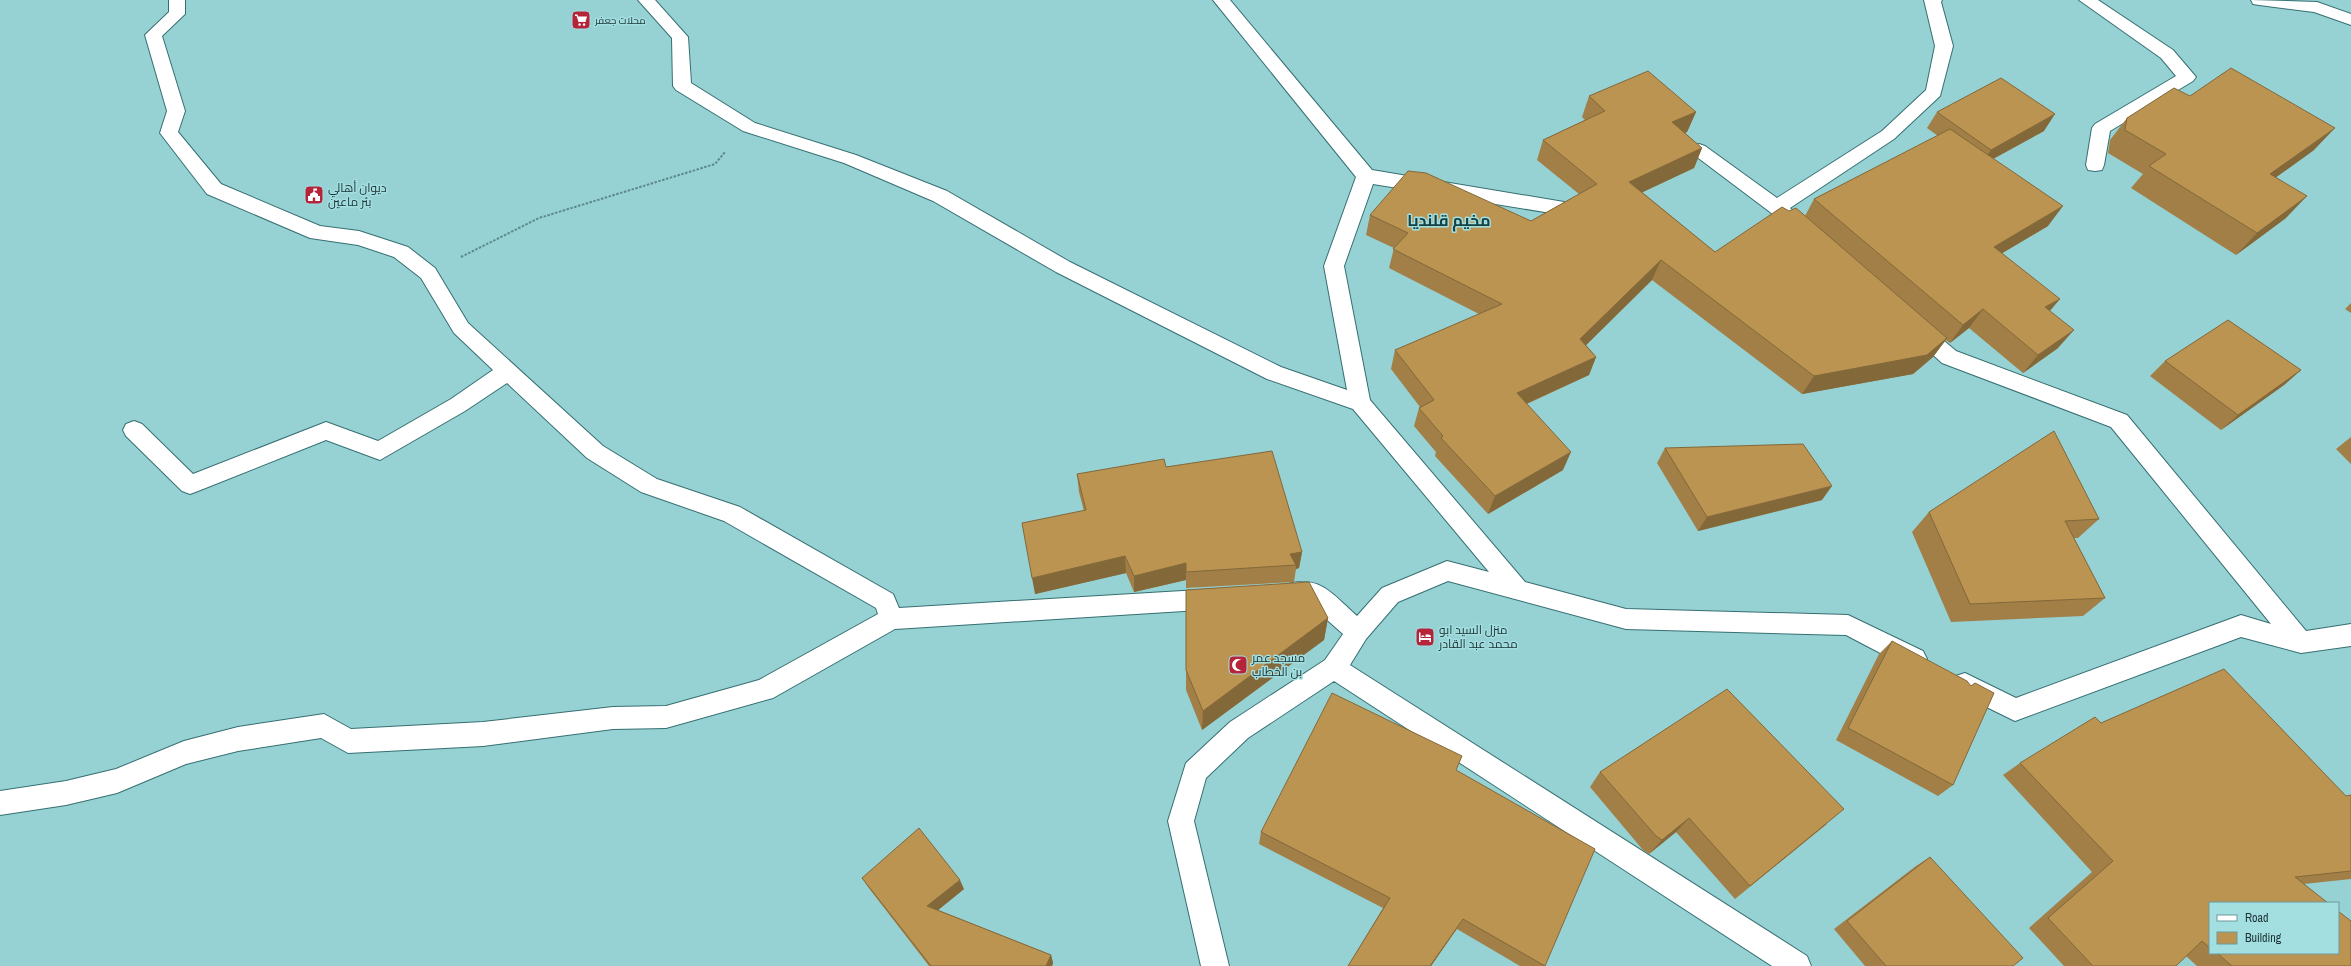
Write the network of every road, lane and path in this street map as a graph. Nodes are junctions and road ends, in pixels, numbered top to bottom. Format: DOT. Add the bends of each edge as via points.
graph roads {
  1 [pos="177,0"];
  2 [pos="646,0"];
  3 [pos="1221,0"];
  4 [pos="1934,0"];
  5 [pos="2087,0"];
  6 [pos="2260,0"];
  7 [pos="2351,20"];
  8 [pos="749,127"];
  9 [pos="1699,150"];
  10 [pos="2095,165"];
  11 [pos="1366,176"];
  12 [pos="1557,207"];
  13 [pos="1777,207"];
  14 [pos="1818,243"];
  15 [pos="428,273"];
  16 [pos="1901,316"];
  17 [pos="507,372"];
  18 [pos="1360,403"];
  19 [pos="134,430"];
  20 [pos="1518,590"];
  21 [pos="1266,596"];
  22 [pos="1234,598"];
  23 [pos="892,618"];
  24 [pos="1358,632"];
  25 [pos="2351,635"];
  26 [pos="2301,642"];
  27 [pos="1334,668"];
  28 [pos="0,803"];
  29 [pos="1215,966"];
  30 [pos="1796,966"];
  1 -- 15 [label="street" via="177,14 153,35 176,111 169,133 214,189 317,234 359,238 401,252"];
  2 -- 8 [label="street" via="680,37 682,86"];
  3 -- 11 [label="street"];
  4 -- 13 [label="street" via="1932,1 1944,46 1934,92 1888,135"];
  5 -- 10 [label="street" via="2167,54 2187,77 2101,128"];
  6 -- 7 [label="street" via="2317,7"];
  8 -- 15 [label="path" via="715,164 539,218"];
  8 -- 18 [label="street" via="850,159 940,196 1063,267 1274,373"];
  9 -- 13 [label="street"];
  11 -- 12 [label="street"];
  11 -- 18 [label="street" via="1334,266"];
  13 -- 14 [label="street"];
  15 -- 17 [label="street" via="461,328"];
  16 -- 26 [label="street" via="1949,356 2119,421"];
  17 -- 19 [label="street" via="458,405 380,451 326,431 190,485"];
  17 -- 23 [label="street" via="602,456 648,486 732,514 885,601"];
  18 -- 20 [label="street"];
  20 -- 24 [label="street" via="1448,571 1390,594"];
  20 -- 26 [label="street" via="1626,619 1848,625 2016,710 2241,626"];
  21 -- 24 [label="street" via="1313,592"];
  22 -- 23 [label="street"];
  23 -- 28 [label="street" via="764,690 666,717 613,718 483,734 348,741 324,726 238,739 184,753 117,781 66,793"];
  24 -- 27 [label="street"];
  25 -- 26 [label="street"];
  27 -- 29 [label="street" via="1239,730 1195,771 1181,821"];
  27 -- 30 [label="street"];
}
